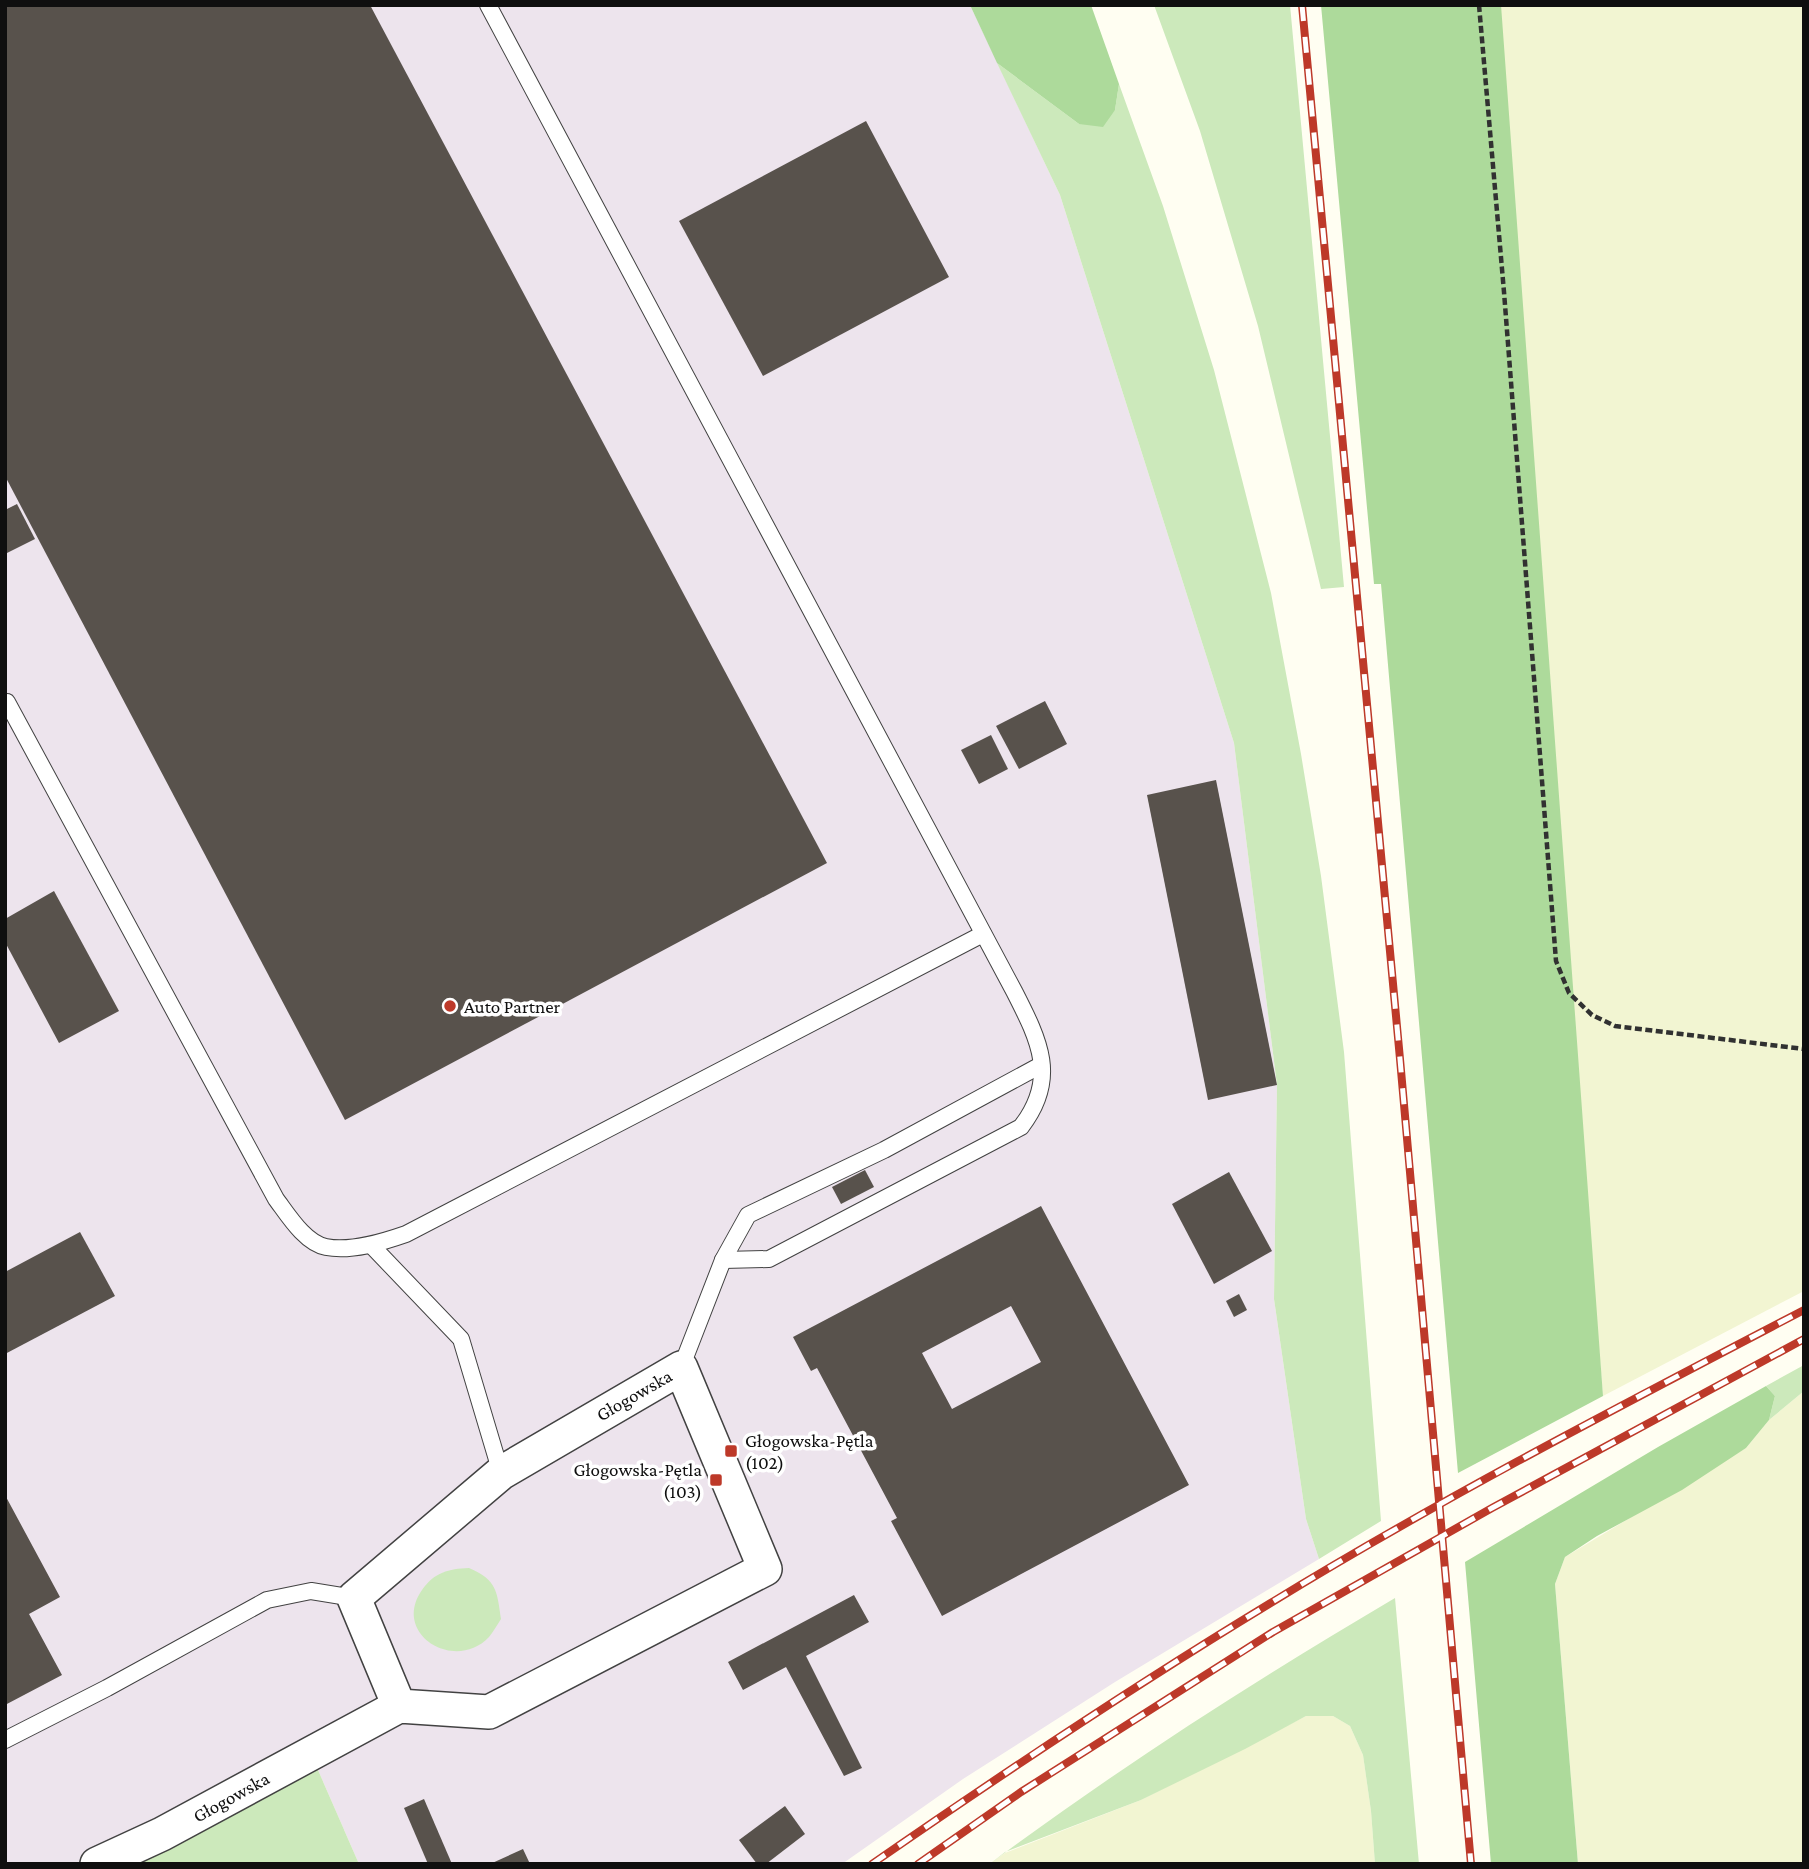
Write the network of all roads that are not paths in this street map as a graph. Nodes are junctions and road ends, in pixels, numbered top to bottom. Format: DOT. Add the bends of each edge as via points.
graph roads {
  1 [pos="488,5"];
  2 [pos="7,702"];
  3 [pos="983,934"];
  4 [pos="1041,1065"];
  5 [pos="372,1246"];
  6 [pos="723,1260"];
  7 [pos="681,1368"];
  8 [pos="501,1473"];
  9 [pos="354,1598"];
  10 [pos="398,1706"];
  11 [pos="5,1740"];
  12 [pos="97,1864"];
  1 -- 3 [label="lane"];
  2 -- 5 [label="lane" via="276,1199 306,1236 325,1248"];
  3 -- 4 [label="lane" via="1033,1028"];
  3 -- 5 [label="lane" via="406,1234"];
  4 -- 6 [label="lane" via="884,1150 748,1215"];
  4 -- 6 [label="lane" via="1038,1101 1021,1127 769,1259"];
  5 -- 8 [label="lane" via="461,1339"];
  6 -- 7 [label="lane"];
  7 -- 8 [label="street, Głogowska"];
  7 -- 10 [label="street, Głogowska" via="765,1569 489,1712"];
  8 -- 9 [label="street, Głogowska"];
  9 -- 10 [label="street"];
  9 -- 11 [label="lane" via="311,1591 267,1600"];
  10 -- 12 [label="street, Głogowska" via="162,1835"];
}
